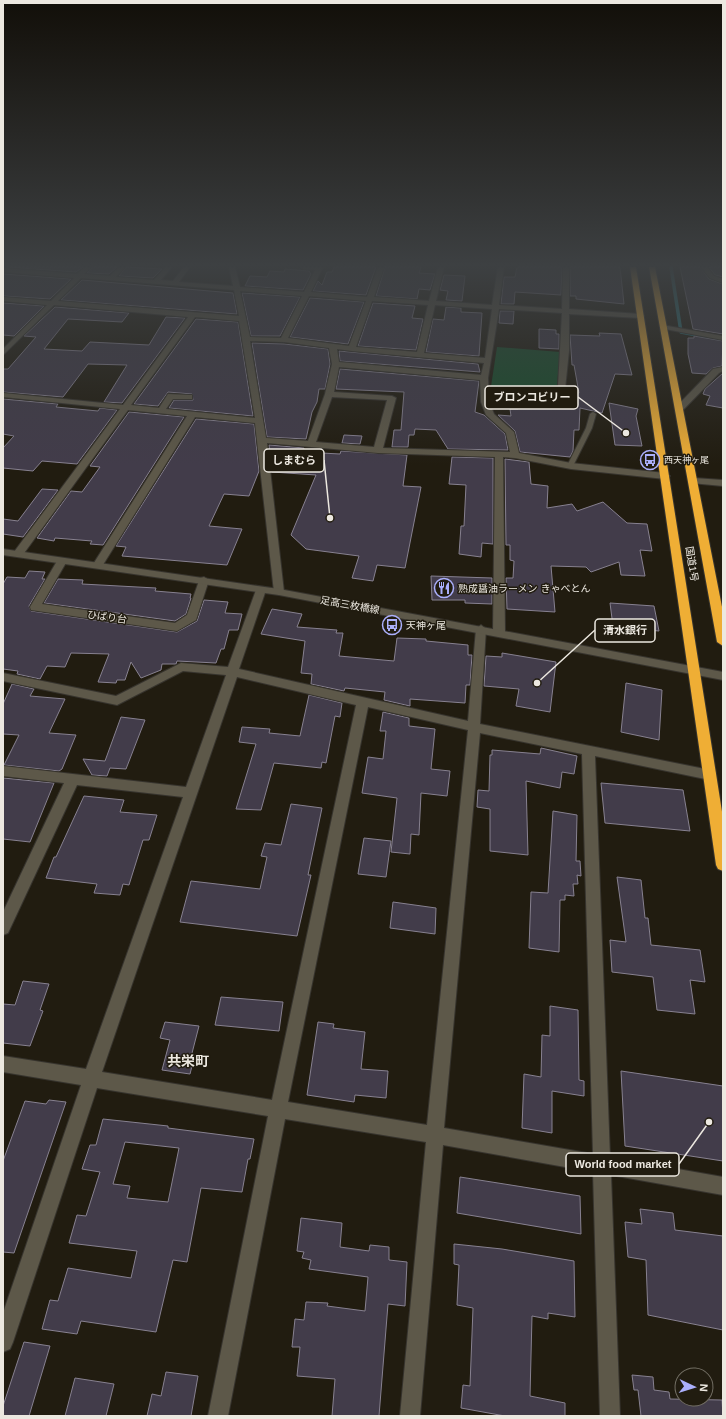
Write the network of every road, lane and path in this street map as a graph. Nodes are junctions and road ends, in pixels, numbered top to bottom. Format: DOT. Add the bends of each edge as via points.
graph roads {
  1 [pos="22,333"];
  2 [pos="180,333"];
  3 [pos="245,333"];
  4 [pos="287,333"];
  5 [pos="357,333"];
  6 [pos="425,333"];
  7 [pos="492,333"];
  8 [pos="564,333"];
  9 [pos="643,333"];
  10 [pos="666,333"];
  11 [pos="698,333"];
  12 [pos="246,338"];
  13 [pos="723,338"];
  14 [pos="284,340"];
  15 [pos="333,347"];
  16 [pos="352,349"];
  17 [pos="3,353"];
  18 [pos="420,355"];
  19 [pos="488,361"];
  20 [pos="336,364"];
  21 [pos="723,369"];
  22 [pos="484,378"];
  23 [pos="329,394"];
  24 [pos="3,395"];
  25 [pos="189,397"];
  26 [pos="484,402"];
  27 [pos="126,407"];
  28 [pos="679,409"];
  29 [pos="161,411"];
  30 [pos="193,414"];
  31 [pos="594,414"];
  32 [pos="260,421"];
  33 [pos="263,440"];
  34 [pos="311,444"];
  35 [pos="378,450"];
  36 [pos="499,454"];
  37 [pos="515,455"];
  38 [pos="570,466"];
  39 [pos="665,476"];
  40 [pos="694,481"];
  41 [pos="723,483"];
  42 [pos="3,552"];
  43 [pos="18,554"];
  44 [pos="62,561"];
  45 [pos="97,566"];
  46 [pos="204,580"];
  47 [pos="261,590"];
  48 [pos="279,592"];
  49 [pos="481,629"];
  50 [pos="498,633"];
  51 [pos="723,642"];
  52 [pos="695,670"];
  53 [pos="233,672"];
  54 [pos="723,676"];
  55 [pos="3,677"];
  56 [pos="363,701"];
  57 [pos="474,727"];
  58 [pos="588,750"];
  59 [pos="3,771"];
  60 [pos="710,775"];
  61 [pos="72,779"];
  62 [pos="191,793"];
  63 [pos="723,865"];
  64 [pos="3,928"];
  65 [pos="3,1064"];
  66 [pos="91,1080"];
  67 [pos="278,1110"];
  68 [pos="435,1135"];
  69 [pos="600,1164"];
  70 [pos="723,1186"];
  71 [pos="3,1342"];
  72 [pos="218,1416"];
  73 [pos="410,1416"];
  74 [pos="610,1416"];
  1 -- 17 [label="street"];
  2 -- 27 [label="street"];
  3 -- 12 [label="street"];
  4 -- 14 [label="street"];
  5 -- 16 [label="street"];
  6 -- 18 [label="street"];
  7 -- 19 [label="street"];
  8 -- 26 [label="street" via="562,387 548,392 509,394 501,400"];
  9 -- 39 [label="highway, 国道1号"];
  10 -- 28 [label="highway, 国道1号"];
  11 -- 13 [label="street"];
  12 -- 14 [label="street"];
  12 -- 32 [label="street"];
  14 -- 15 [label="street"];
  15 -- 16 [label="street"];
  15 -- 20 [label="street"];
  16 -- 18 [label="street"];
  18 -- 19 [label="street"];
  19 -- 22 [label="street"];
  20 -- 22 [label="street"];
  20 -- 23 [label="street"];
  21 -- 28 [label="street" via="716,371"];
  22 -- 26 [label="street"];
  23 -- 34 [label="street"];
  23 -- 35 [label="street" via="392,398"];
  24 -- 27 [label="street"];
  25 -- 29 [label="street" via="171,396"];
  26 -- 37 [label="street" via="490,415 510,432"];
  27 -- 29 [label="street"];
  27 -- 43 [label="street"];
  28 -- 40 [label="highway, 国道1号"];
  29 -- 30 [label="street"];
  30 -- 32 [label="street"];
  30 -- 45 [label="street"];
  31 -- 38 [label="lane"];
  32 -- 33 [label="street"];
  33 -- 34 [label="street"];
  33 -- 48 [label="street"];
  34 -- 35 [label="street"];
  35 -- 36 [label="street"];
  36 -- 37 [label="street"];
  36 -- 50 [label="street"];
  37 -- 38 [label="street"];
  38 -- 39 [label="street"];
  39 -- 52 [label="highway, 国道1号"];
  40 -- 41 [label="street"];
  40 -- 51 [label="highway, 国道1号"];
  42 -- 43 [label="street, 足高三枚橋線"];
  43 -- 44 [label="street, 足高三枚橋線"];
  44 -- 45 [label="street, 足高三枚橋線"];
  44 -- 46 [label="street, ひばり台" via="35,608 177,627 192,617"];
  45 -- 46 [label="street, 足高三枚橋線"];
  46 -- 47 [label="street, 足高三枚橋線"];
  47 -- 48 [label="street, 足高三枚橋線"];
  47 -- 53 [label="street"];
  48 -- 49 [label="street, 足高三枚橋線"];
  49 -- 50 [label="street, 足高三枚橋線"];
  49 -- 57 [label="street"];
  50 -- 52 [label="street, 足高三枚橋線"];
  52 -- 54 [label="street, 足高三枚橋線"];
  52 -- 60 [label="highway, 国道1号"];
  53 -- 55 [label="street" via="181,667 117,701"];
  53 -- 56 [label="street"];
  53 -- 62 [label="street"];
  56 -- 57 [label="street"];
  56 -- 67 [label="street"];
  57 -- 58 [label="street"];
  57 -- 68 [label="street"];
  58 -- 60 [label="street"];
  58 -- 69 [label="street"];
  59 -- 61 [label="street"];
  60 -- 63 [label="highway, 国道1号"];
  61 -- 62 [label="street"];
  61 -- 64 [label="street"];
  62 -- 66 [label="street"];
  65 -- 66 [label="street"];
  66 -- 67 [label="street"];
  66 -- 71 [label="street"];
  67 -- 68 [label="street"];
  67 -- 72 [label="street"];
  68 -- 69 [label="street"];
  68 -- 73 [label="street"];
  69 -- 70 [label="street"];
  69 -- 74 [label="street"];
}
